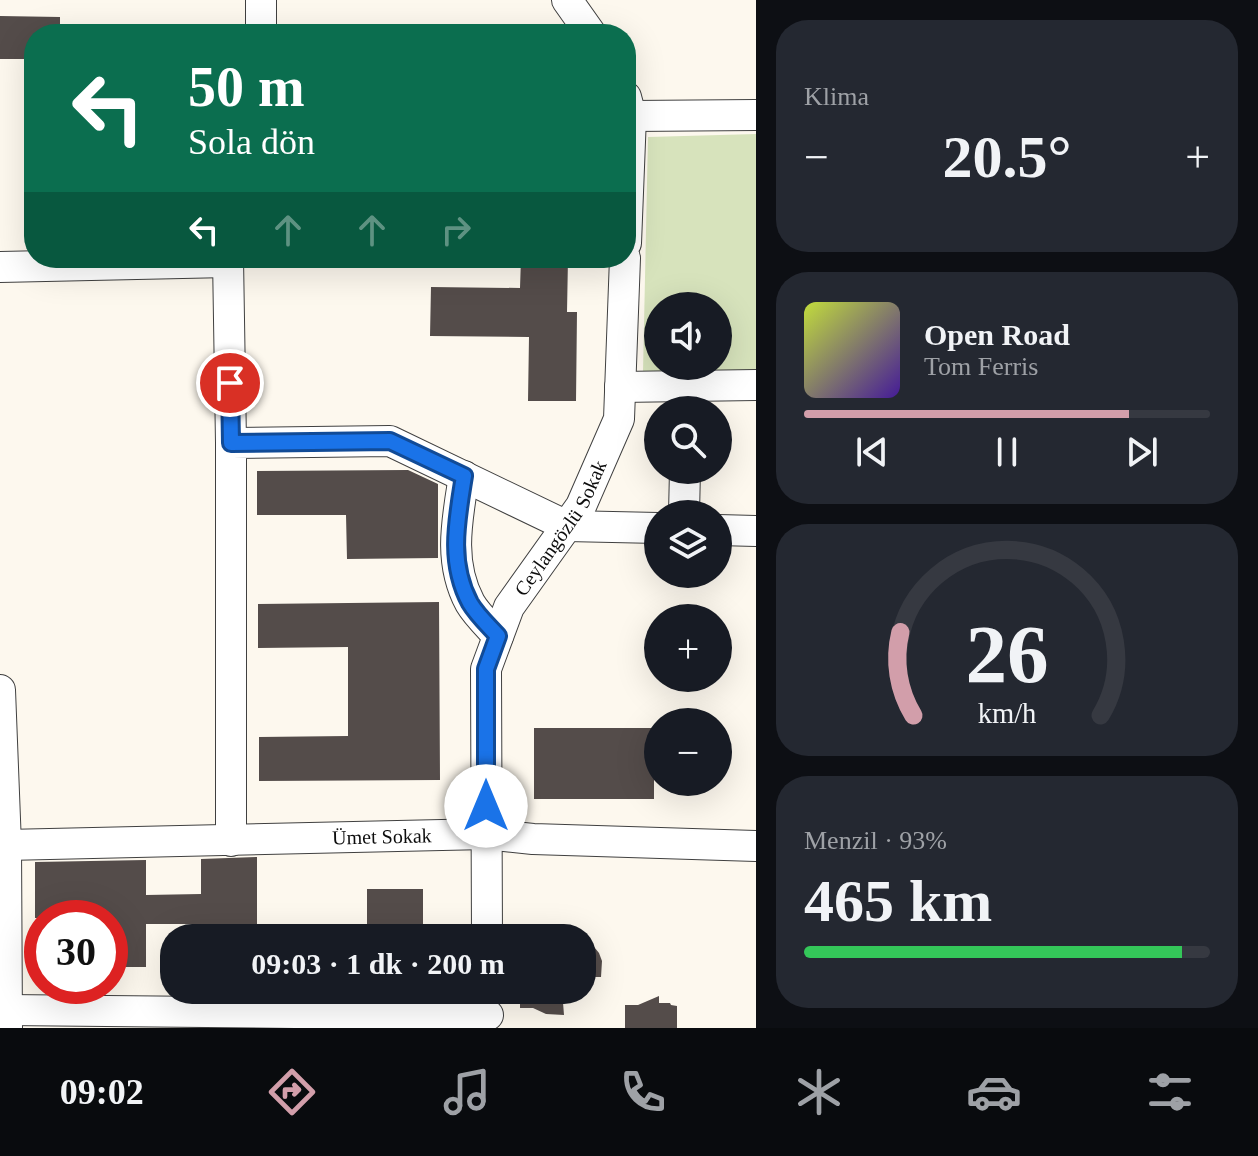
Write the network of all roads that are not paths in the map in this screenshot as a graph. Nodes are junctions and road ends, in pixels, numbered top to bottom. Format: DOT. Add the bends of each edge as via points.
graph roads {
  1 [pos="261,0"];
  2 [pos="567,0"];
  3 [pos="261,24"];
  4 [pos="580,24"];
  5 [pos="636,107"];
  6 [pos="756,115"];
  7 [pos="24,266"];
  8 [pos="0,267"];
  9 [pos="228,268"];
  10 [pos="625,268"];
  11 [pos="756,385"];
  12 [pos="620,387"];
  13 [pos="674,396"];
  14 [pos="697,396"];
  15 [pos="231,443"];
  16 [pos="464,476"];
  17 [pos="567,526"];
  18 [pos="644,528"];
  19 [pos="732,530"];
  20 [pos="756,531"];
  21 [pos="498,636"];
  22 [pos="0,690"];
  23 [pos="486,834"];
  24 [pos="231,841"];
  25 [pos="6,845"];
  26 [pos="756,846"];
  27 [pos="487,924"];
  28 [pos="488,1011"];
  29 [pos="7,1019"];
  1 -- 3 [label="street"];
  2 -- 4 [label="street"];
  5 -- 6 [label="street"];
  7 -- 8 [label="street"];
  9 -- 15 [label="street"];
  10 -- 12 [label="street, Ceylangözlü Sokak"];
  11 -- 14 [label="street"];
  12 -- 13 [label="street"];
  12 -- 17 [label="street, Ceylangözlü Sokak" via="619,419"];
  15 -- 16 [label="street" via="390,441"];
  15 -- 24 [label="street"];
  16 -- 17 [label="street"];
  16 -- 21 [label="street" via="455,535 457,574 471,605"];
  17 -- 18 [label="street"];
  17 -- 21 [label="street, Ceylangözlü Sokak" via="509,607"];
  19 -- 20 [label="street"];
  21 -- 23 [label="street, Ceylangözlü Sokak" via="486,669"];
  22 -- 25 [label="street"];
  23 -- 24 [label="street, Ümet Sokak"];
  23 -- 26 [label="street, Ümet Sokak"];
  23 -- 27 [label="street, Ceylangözlü Sokak"];
  24 -- 25 [label="street, Ümet Sokak"];
  25 -- 29 [label="street"];
  28 -- 29 [label="street"];
}
